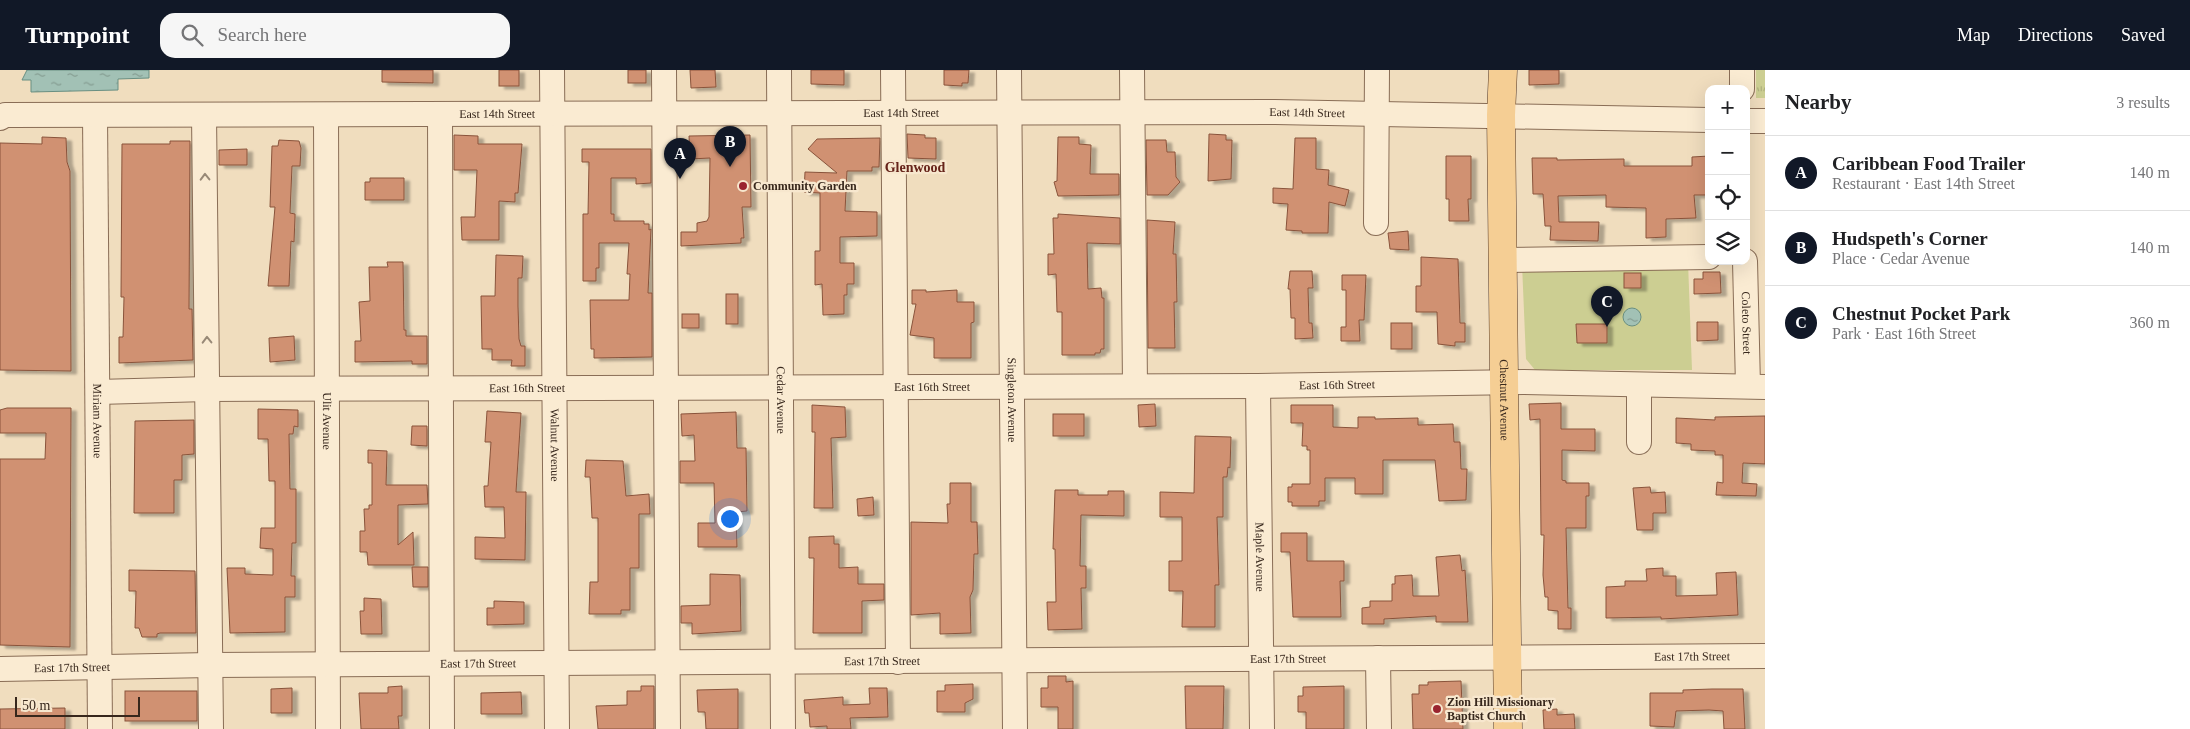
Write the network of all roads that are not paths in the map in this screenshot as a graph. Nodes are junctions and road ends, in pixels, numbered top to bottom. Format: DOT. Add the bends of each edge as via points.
graph roads {
  1 [pos="552,70"];
  2 [pos="664,70"];
  3 [pos="779,70"];
  4 [pos="893,70"];
  5 [pos="1009,70"];
  6 [pos="1132,70"];
  7 [pos="1377,70"];
  8 [pos="1503,70"];
  9 [pos="1742,70"];
  10 [pos="1742,85"];
  11 [pos="894,112"];
  12 [pos="1377,112"];
  13 [pos="780,113"];
  14 [pos="1009,113"];
  15 [pos="1132,113"];
  16 [pos="96,114"];
  17 [pos="204,114"];
  18 [pos="326,114"];
  19 [pos="440,114"];
  20 [pos="664,114"];
  21 [pos="553,115"];
  22 [pos="1501,115"];
  23 [pos="0,118"];
  24 [pos="1705,120"];
  25 [pos="1750,121"];
  26 [pos="1765,121"];
  27 [pos="1376,224"];
  28 [pos="1705,257"];
  29 [pos="1750,257"];
  30 [pos="1765,257"];
  31 [pos="1504,260"];
  32 [pos="1745,265"];
  33 [pos="1504,383"];
  34 [pos="1013,386"];
  35 [pos="1135,386"];
  36 [pos="1258,386"];
  37 [pos="1639,386"];
  38 [pos="667,387"];
  39 [pos="780,387"];
  40 [pos="895,387"];
  41 [pos="1756,387"];
  42 [pos="327,388"];
  43 [pos="441,388"];
  44 [pos="553,388"];
  45 [pos="208,389"];
  46 [pos="98,392"];
  47 [pos="1639,442"];
  48 [pos="1765,656"];
  49 [pos="1508,657"];
  50 [pos="1378,658"];
  51 [pos="1014,661"];
  52 [pos="1261,661"];
  53 [pos="783,662"];
  54 [pos="898,662"];
  55 [pos="667,663"];
  56 [pos="442,664"];
  57 [pos="556,664"];
  58 [pos="326,665"];
  59 [pos="210,666"];
  60 [pos="100,667"];
  61 [pos="0,669"];
  62 [pos="100,729"];
  63 [pos="211,729"];
  64 [pos="328,729"];
  65 [pos="442,729"];
  66 [pos="557,729"];
  67 [pos="668,729"];
  68 [pos="783,729"];
  69 [pos="1015,729"];
  70 [pos="1262,729"];
  71 [pos="1379,729"];
  72 [pos="1508,729"];
  1 -- 21 [label="street, Walnut Avenue"];
  2 -- 20 [label="street"];
  3 -- 13 [label="street, Cedar Avenue"];
  4 -- 11 [label="street"];
  5 -- 14 [label="street, Singleton Avenue"];
  6 -- 15 [label="street"];
  7 -- 12 [label="street"];
  8 -- 22 [label="main road, Chestnut Avenue"];
  9 -- 10 [label="street"];
  11 -- 13 [label="street, East 14th Street"];
  11 -- 14 [label="street, East 14th Street"];
  11 -- 40 [label="street"];
  12 -- 15 [label="street, East 14th Street"];
  12 -- 22 [label="street, East 14th Street"];
  12 -- 27 [label="street"];
  13 -- 20 [label="street, East 14th Street"];
  13 -- 39 [label="street, Cedar Avenue"];
  14 -- 15 [label="street, East 14th Street"];
  14 -- 34 [label="street, Singleton Avenue"];
  15 -- 35 [label="street"];
  16 -- 17 [label="street, East 14th Street"];
  16 -- 23 [label="street, East 14th Street" via="6,115"];
  16 -- 46 [label="street, Miriam Avenue"];
  17 -- 18 [label="street, East 14th Street"];
  45 -- 17 [label="street, one-way"];
  18 -- 19 [label="street, East 14th Street"];
  18 -- 42 [label="street, Ulit Avenue"];
  19 -- 21 [label="street, East 14th Street"];
  19 -- 43 [label="street"];
  20 -- 21 [label="street, East 14th Street"];
  20 -- 38 [label="street"];
  21 -- 44 [label="street, Walnut Avenue"];
  22 -- 24 [label="street, East 14th Street"];
  22 -- 31 [label="main road, Chestnut Avenue"];
  25 -- 26 [label="street"];
  28 -- 31 [label="street"];
  29 -- 30 [label="street"];
  31 -- 33 [label="main road, Chestnut Avenue"];
  32 -- 41 [label="street, Coleto Street"];
  33 -- 36 [label="street, East 16th Street"];
  33 -- 37 [label="street, East 16th Street"];
  33 -- 49 [label="main road, Chestnut Avenue"];
  34 -- 35 [label="street, East 16th Street"];
  34 -- 40 [label="street, East 16th Street"];
  34 -- 51 [label="street, Singleton Avenue"];
  35 -- 36 [label="street, East 16th Street"];
  36 -- 52 [label="street, Maple Avenue"];
  37 -- 41 [label="street, East 16th Street"];
  37 -- 47 [label="street"];
  38 -- 39 [label="street, East 16th Street"];
  38 -- 44 [label="street, East 16th Street"];
  38 -- 55 [label="street"];
  39 -- 40 [label="street, East 16th Street"];
  39 -- 53 [label="street, Cedar Avenue"];
  40 -- 54 [label="street"];
  42 -- 43 [label="street, East 16th Street"];
  42 -- 45 [label="street, East 16th Street"];
  42 -- 58 [label="street, Ulit Avenue"];
  43 -- 44 [label="street, East 16th Street"];
  43 -- 56 [label="street"];
  44 -- 57 [label="street, Walnut Avenue"];
  45 -- 46 [label="street, East 16th Street"];
  45 -- 59 [label="street"];
  46 -- 60 [label="street, Miriam Avenue"];
  48 -- 49 [label="street, East 17th Street"];
  49 -- 50 [label="street, East 17th Street"];
  49 -- 72 [label="main road, Chestnut Avenue"];
  50 -- 52 [label="street, East 17th Street"];
  50 -- 71 [label="street"];
  51 -- 52 [label="street, East 17th Street"];
  51 -- 54 [label="street, East 17th Street"];
  51 -- 69 [label="street, Singleton Avenue"];
  52 -- 70 [label="street, Maple Avenue"];
  53 -- 54 [label="street, East 17th Street"];
  53 -- 55 [label="street, East 17th Street"];
  53 -- 68 [label="street, Cedar Avenue"];
  55 -- 57 [label="street, East 17th Street"];
  55 -- 67 [label="street"];
  56 -- 57 [label="street, East 17th Street"];
  56 -- 58 [label="street, East 17th Street"];
  56 -- 65 [label="street"];
  57 -- 66 [label="street, Walnut Avenue"];
  58 -- 59 [label="street, East 17th Street"];
  58 -- 64 [label="street, Ulit Avenue"];
  59 -- 60 [label="street, East 17th Street"];
  59 -- 63 [label="street"];
  60 -- 61 [label="street, East 17th Street"];
  60 -- 62 [label="street, Miriam Avenue"];
}
